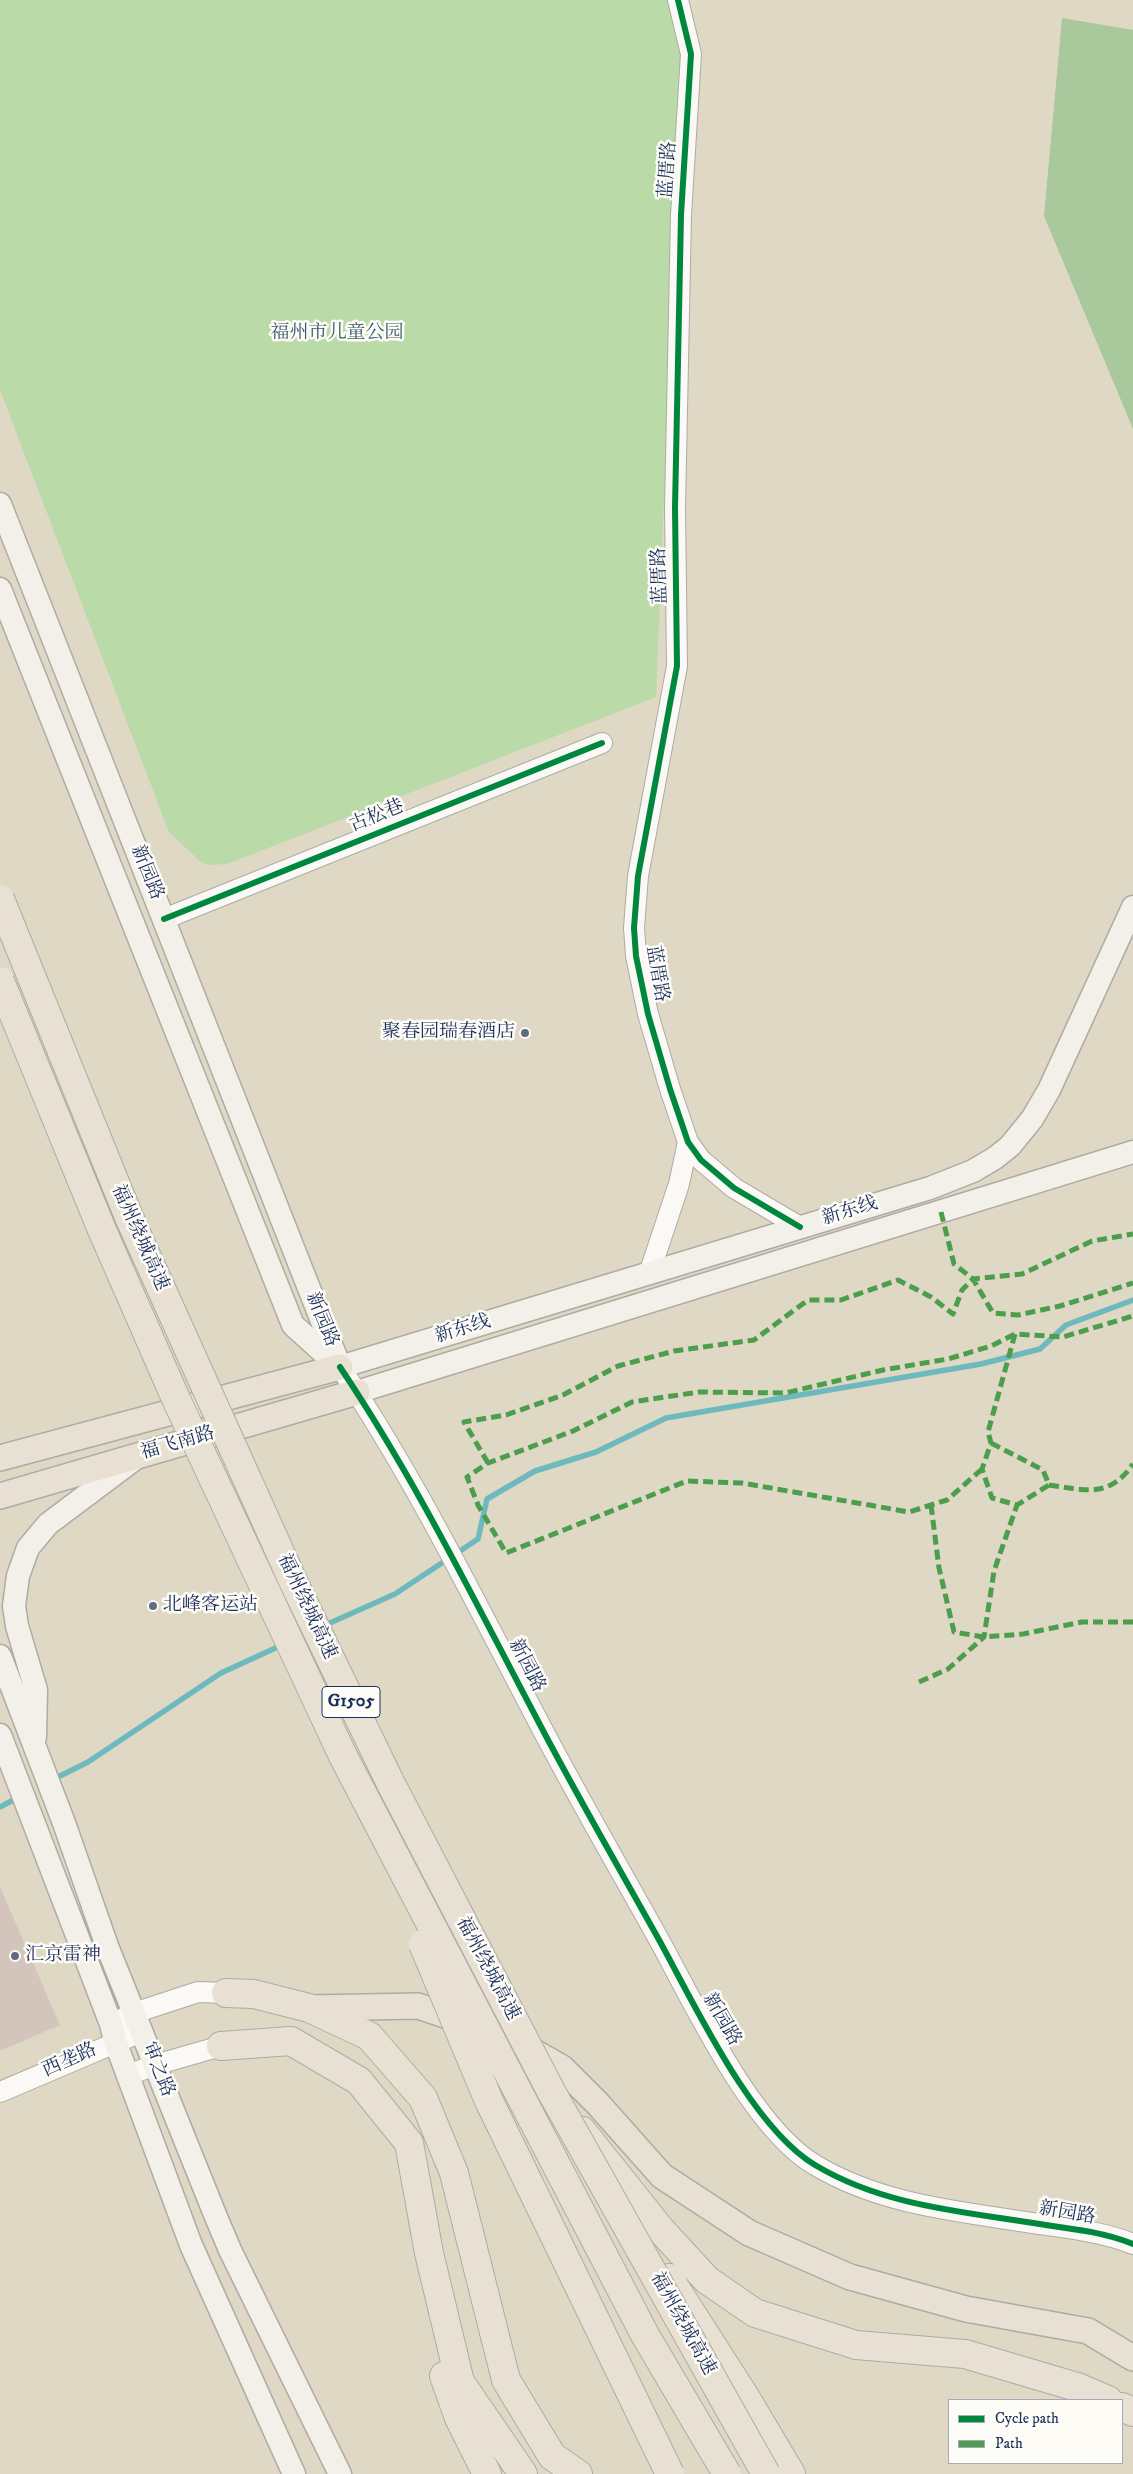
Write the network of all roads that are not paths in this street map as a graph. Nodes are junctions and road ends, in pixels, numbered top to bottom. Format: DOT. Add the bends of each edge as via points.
graph roads {
  1 [pos="678,0"];
  2 [pos="0,504"];
  3 [pos="0,589"];
  4 [pos="602,743"];
  5 [pos="0,899"];
  6 [pos="1133,907"];
  7 [pos="164,919"];
  8 [pos="0,981"];
  9 [pos="688,1142"];
  10 [pos="1133,1152"];
  11 [pos="800,1227"];
  12 [pos="649,1274"];
  13 [pos="340,1368"];
  14 [pos="357,1392"];
  15 [pos="140,1455"];
  16 [pos="0,1458"];
  17 [pos="0,1496"];
  18 [pos="0,1656"];
  19 [pos="0,1735"];
  20 [pos="35,1751"];
  21 [pos="5,1753"];
  22 [pos="343,1756"];
  23 [pos="226,1993"];
  24 [pos="309,2008"];
  25 [pos="138,2022"];
  26 [pos="113,2033"];
  27 [pos="221,2046"];
  28 [pos="155,2065"];
  29 [pos="128,2075"];
  30 [pos="0,2092"];
  31 [pos="552,2093"];
  32 [pos="1133,2244"];
  33 [pos="429,2254"];
  34 [pos="1133,2358"];
  35 [pos="1106,2399"];
  36 [pos="522,2469"];
  37 [pos="294,2474"];
  38 [pos="340,2474"];
  39 [pos="487,2474"];
  40 [pos="578,2474"];
  41 [pos="670,2474"];
  42 [pos="727,2474"];
  43 [pos="766,2474"];
  44 [pos="790,2474"];
  1 -- 9 [label="street, 蓝厝路" via="691,54 682,215 675,498 678,650 674,688 642,847 634,928 636,956 648,1014"];
  2 -- 7 [label="main road, 新园路"];
  3 -- 13 [label="main road, 新园路" via="293,1325"];
  4 -- 7 [label="street, 古松巷"];
  5 -- 31 [label="highway, 福州绕城高速 / G1505, bridge" via="129,1217 293,1581 390,1782"];
  6 -- 11 [label="main road, 新东线" via="1049,1090 1032,1119 1010,1146 959,1178"];
  7 -- 13 [label="main road, 新园路"];
  8 -- 22 [label="highway, 福州绕城高速 / G1505, bridge" via="176,1400"];
  9 -- 11 [label="street" via="701,1160 734,1188"];
  9 -- 12 [label="street" via="679,1184"];
  10 -- 14 [label="main road, 新东线"];
  11 -- 12 [label="main road, 新东线"];
  12 -- 13 [label="main road, 新东线"];
  13 -- 14 [label="street, 新园路"];
  13 -- 16 [label="main road, 福飞南路"];
  14 -- 15 [label="main road, 福飞南路"];
  14 -- 32 [label="street, 新园路" via="436,1523 539,1725 712,2036 760,2113 783,2139 812,2164 856,2187 907,2203 1081,2231"];
  15 -- 17 [label="main road, 福飞南路"];
  15 -- 20 [label="main road" via="48,1524 28,1548 18,1576 14,1606 17,1626 36,1690"];
  18 -- 20 [label="main road, 审之路"];
  19 -- 21 [label="main road, 审之路"];
  20 -- 25 [label="main road, 审之路"];
  21 -- 26 [label="main road, 审之路"];
  22 -- 41 [label="highway, bridge" via="489,2100"];
  22 -- 42 [label="highway, 福州绕城高速 / G1505, bridge" via="645,2335"];
  23 -- 24 [label="highway" via="254,1994"];
  23 -- 25 [label="street, 西垄路" via="198,1992"];
  24 -- 34 [label="main road" via="418,2006 502,2034 562,2068 662,2176 749,2234 850,2277 966,2309 1088,2331"];
  24 -- 40 [label="highway" via="369,2036 423,2098 454,2173 506,2380 552,2456"];
  25 -- 26 [label="street, 西垄路"];
  25 -- 28 [label="main road, 审之路"];
  26 -- 29 [label="main road, 审之路"];
  26 -- 30 [label="street, 西垄路"];
  27 -- 28 [label="street"];
  27 -- 33 [label="highway" via="291,2041 360,2081 409,2143"];
  28 -- 29 [label="street"];
  28 -- 38 [label="main road, 审之路" via="230,2250"];
  29 -- 37 [label="main road, 审之路" via="191,2246"];
  31 -- 35 [label="highway, bridge" via="661,2230 707,2280 755,2313 856,2345 965,2354 1080,2388"];
  31 -- 43 [label="highway, 福州绕城高速 / G1505, bridge"];
  31 -- 44 [label="highway, bridge" via="739,2387"];
  33 -- 36 [label="highway" via="460,2382"];
  33 -- 39 [label="highway" via="441,2368 458,2418"];
}
